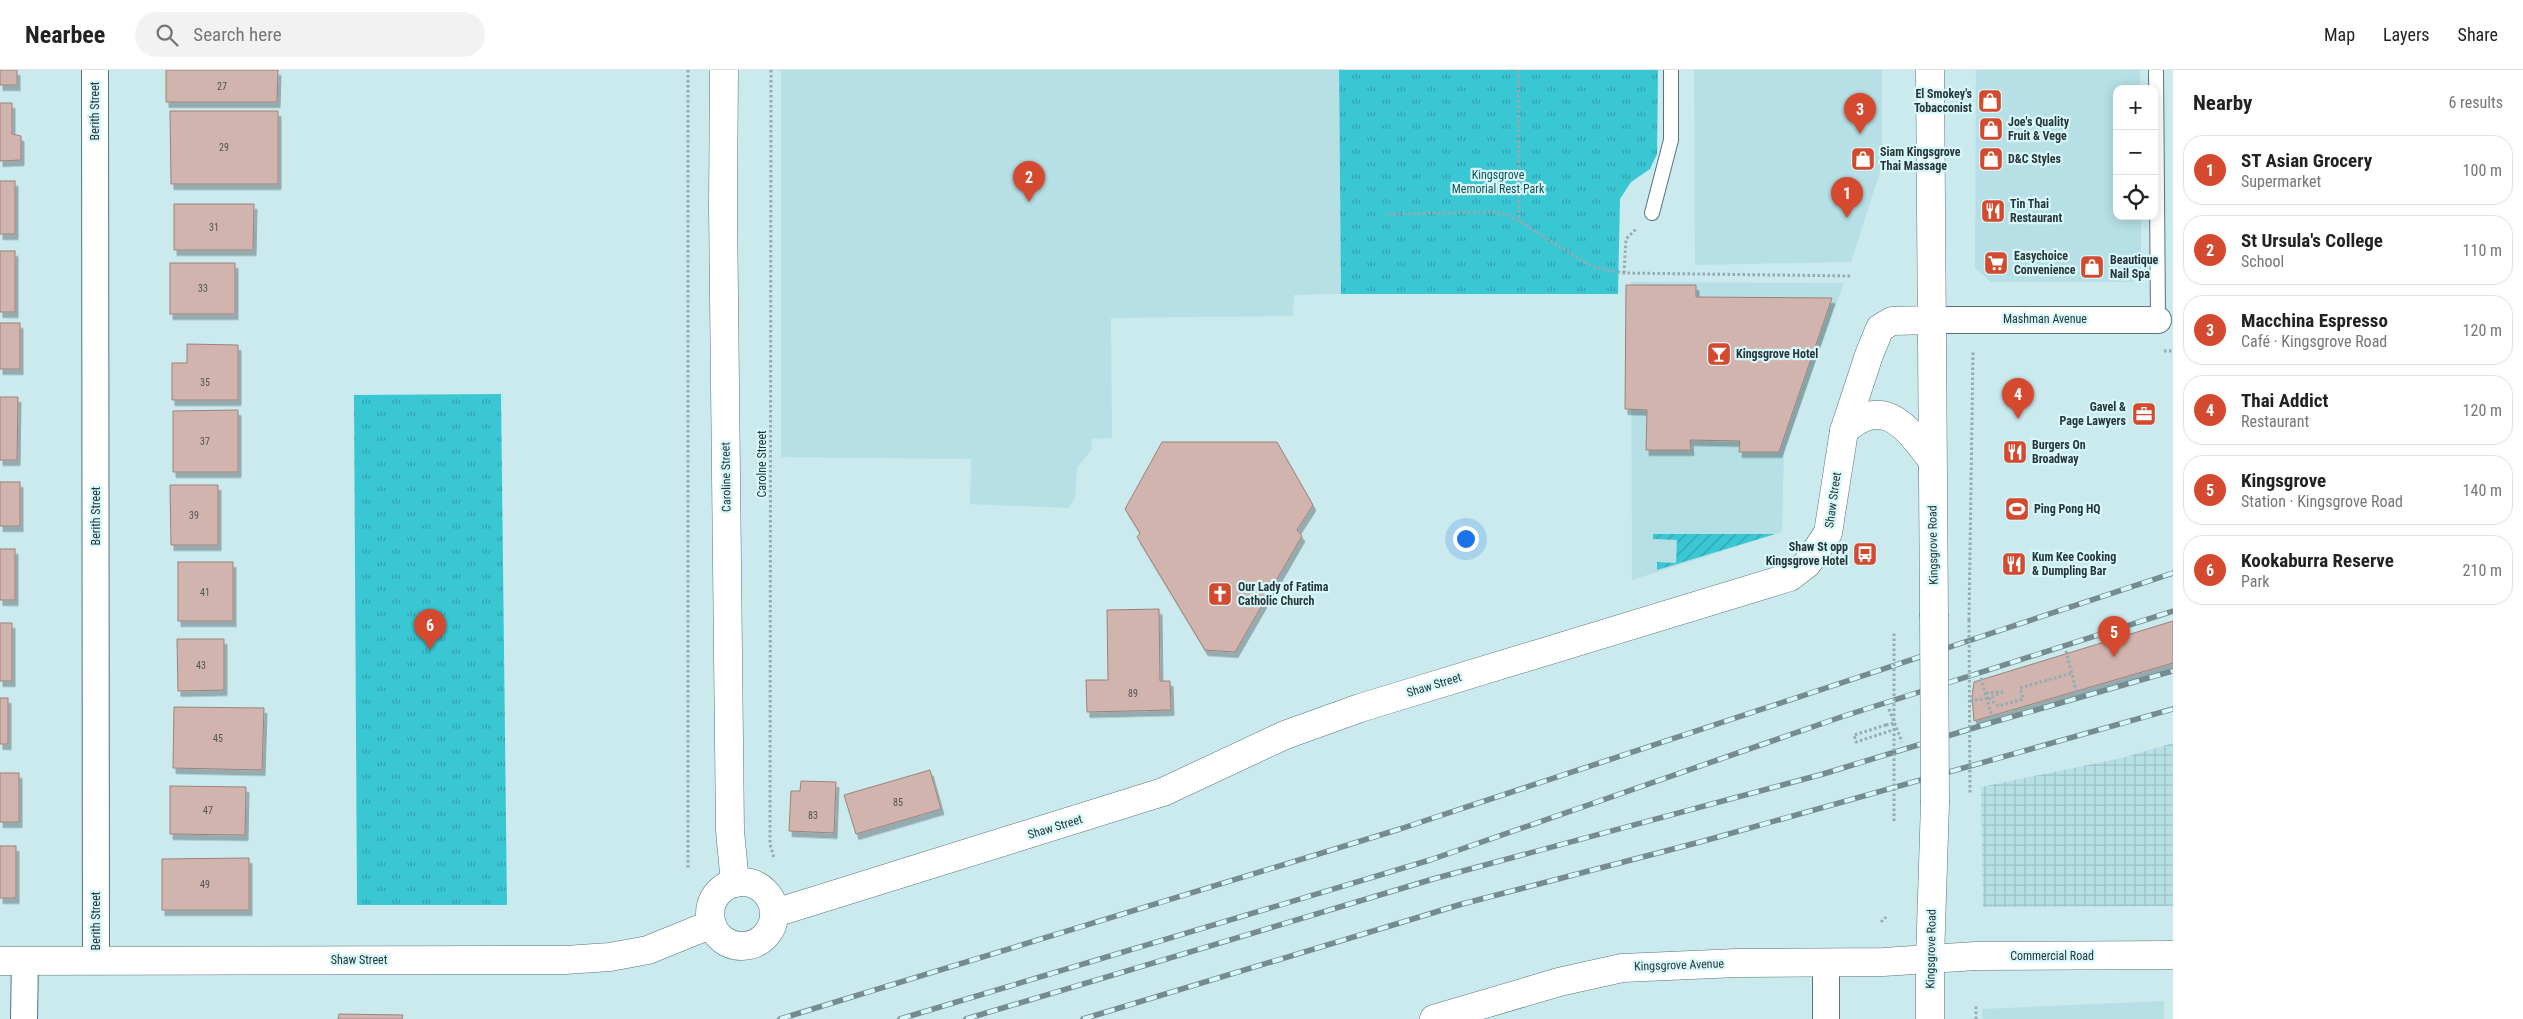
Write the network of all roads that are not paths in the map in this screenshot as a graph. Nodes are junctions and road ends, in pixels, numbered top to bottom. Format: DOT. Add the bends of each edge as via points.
graph roads {
  1 [pos="95,70"];
  2 [pos="724,70"];
  3 [pos="1671,70"];
  4 [pos="1930,70"];
  5 [pos="2156,70"];
  6 [pos="1652,214"];
  7 [pos="1932,320"];
  8 [pos="2158,320"];
  9 [pos="1844,431"];
  10 [pos="1932,460"];
  11 [pos="735,883"];
  12 [pos="775,913"];
  13 [pos="712,924"];
  14 [pos="2173,955"];
  15 [pos="1930,959"];
  16 [pos="12,961"];
  17 [pos="96,961"];
  18 [pos="1826,962"];
  19 [pos="24,1019"];
  20 [pos="1434,1019"];
  21 [pos="1826,1019"];
  22 [pos="1930,1019"];
  1 -- 17 [label="street, Berith Street"];
  2 -- 11 [label="street, Caroline Street" via="730,831"];
  3 -- 6 [label="lane" via="1671,140"];
  4 -- 7 [label="street, Kingsgrove Road"];
  5 -- 8 [label="lane"];
  7 -- 8 [label="street, Mashman Avenue"];
  7 -- 9 [label="street, Shaw Street" via="1892,321 1880,328"];
  7 -- 10 [label="street, Kingsgrove Road"];
  9 -- 10 [label="street" via="1861,419 1886,415 1898,420"];
  9 -- 12 [label="street, Shaw Street" via="1828,533 1811,560 1790,577 1352,711 1285,735 1163,792"];
  10 -- 15 [label="street, Kingsgrove Road, bridge" via="1935,803"];
  11 -- 12 [label="street" via="754,884 762,889"];
  11 -- 13 [label="street" via="717,894 710,914"];
  12 -- 13 [label="street" via="774,923 762,940 743,946 724,940"];
  13 -- 17 [label="street, Shaw Street" via="648,950 610,957"];
  14 -- 15 [label="street, Commercial Road"];
  15 -- 18 [label="street, Kingsgrove Avenue"];
  15 -- 22 [label="street, Kingsgrove Road"];
  16 -- 17 [label="street, Shaw Street"];
  16 -- 19 [label="street"];
  18 -- 20 [label="street, Kingsgrove Avenue" via="1622,968 1559,982"];
  18 -- 21 [label="street"];
}
